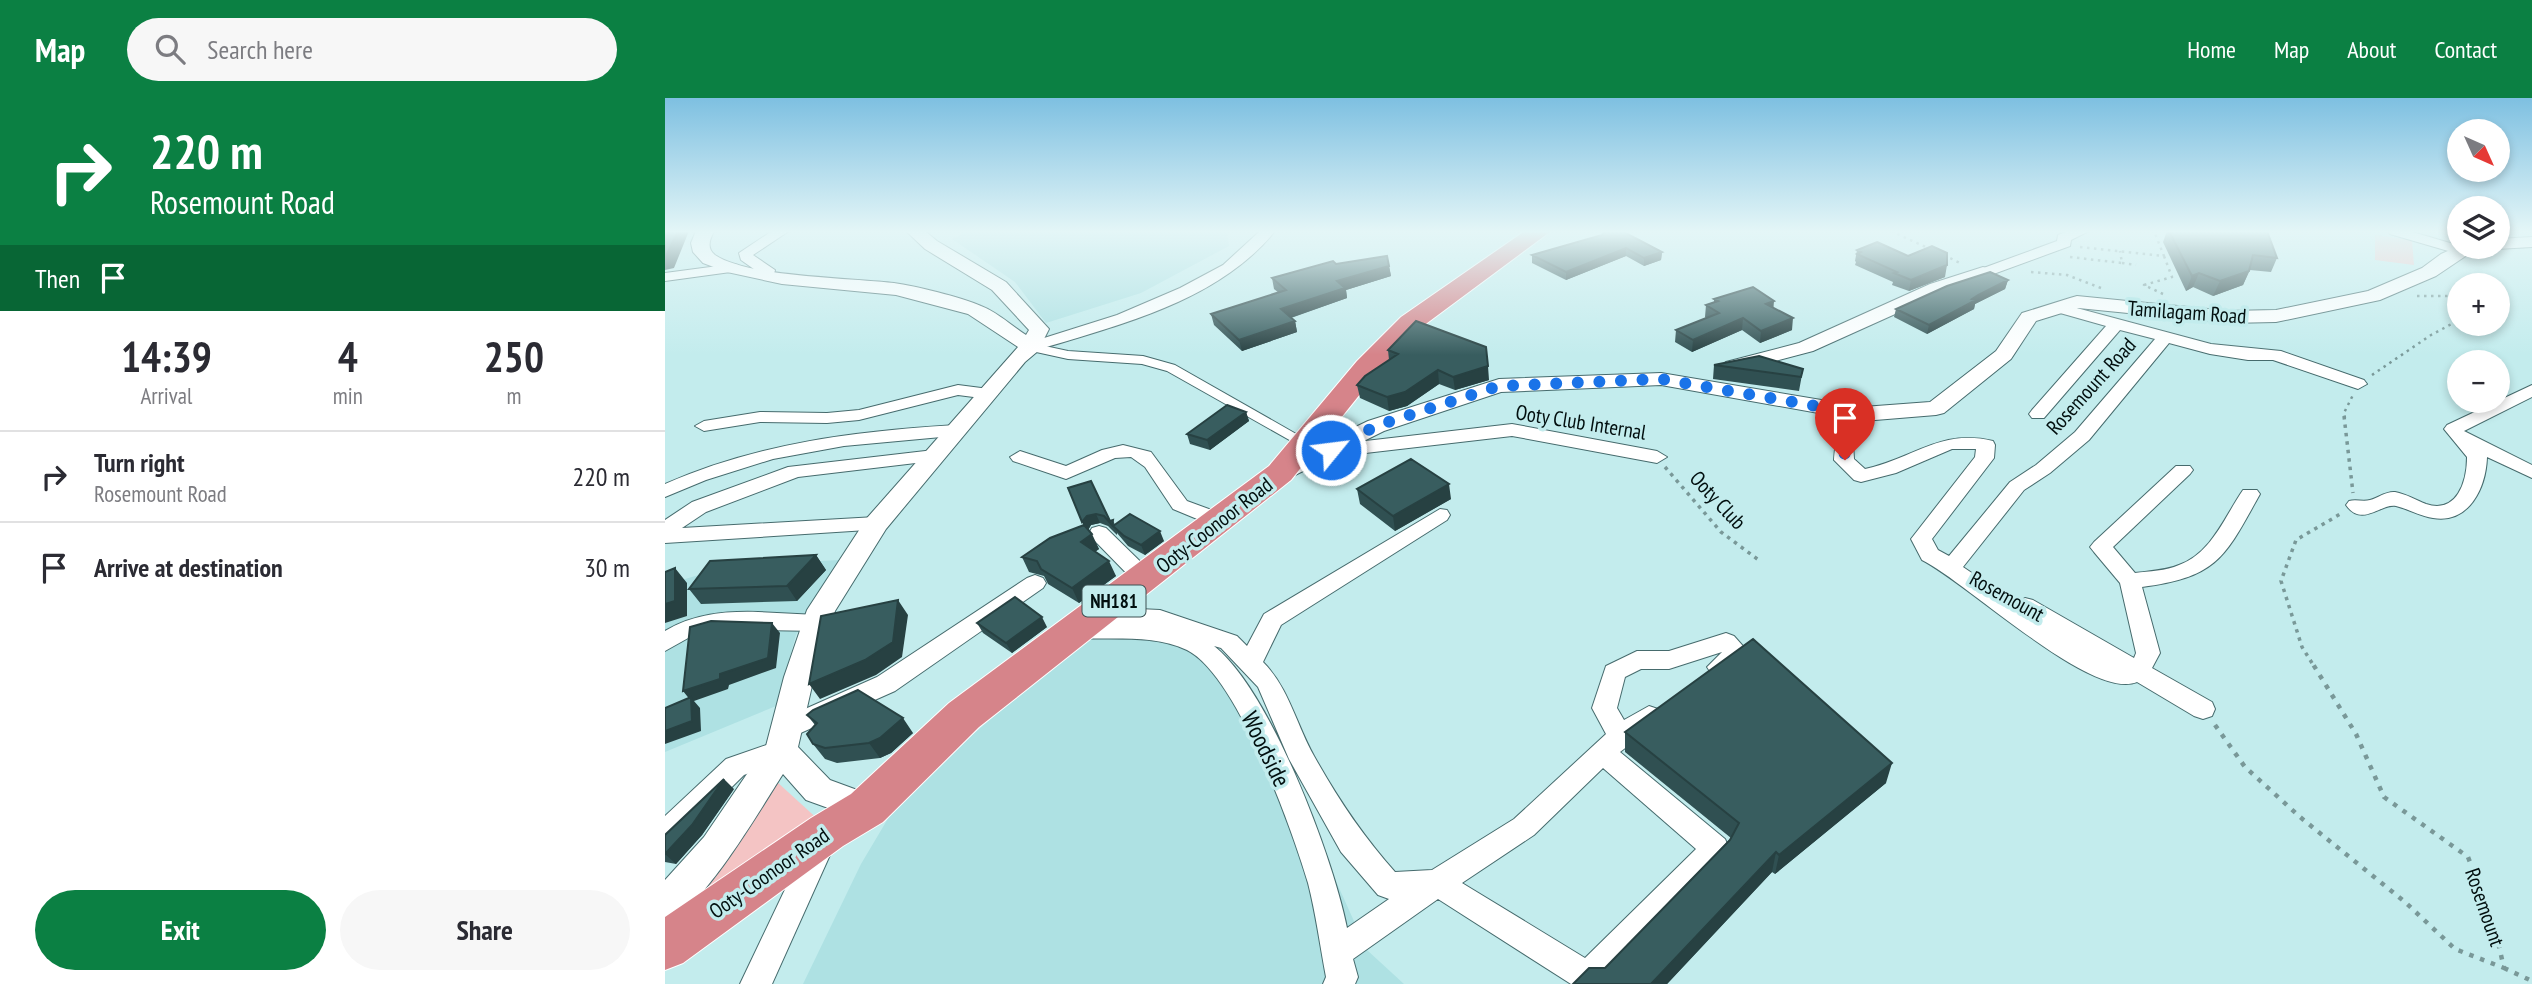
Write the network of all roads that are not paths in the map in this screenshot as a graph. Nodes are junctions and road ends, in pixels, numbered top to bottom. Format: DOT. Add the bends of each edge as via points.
graph roads {
  1 [pos="697,272"];
  2 [pos="755,272"];
  3 [pos="978,272"];
  4 [pos="1220,272"];
  5 [pos="1482,272"];
  6 [pos="2428,272"];
  7 [pos="1983,273"];
  8 [pos="768,275"];
  9 [pos="667,276"];
  10 [pos="2058,308"];
  11 [pos="2116,325"];
  12 [pos="2165,337"];
  13 [pos="1031,347"];
  14 [pos="1661,379"];
  15 [pos="2358,384"];
  16 [pos="2532,390"];
  17 [pos="989,394"];
  18 [pos="1856,413"];
  19 [pos="2038,414"];
  20 [pos="703,426"];
  21 [pos="956,431"];
  22 [pos="2460,436"];
  23 [pos="1318,447"];
  24 [pos="935,456"];
  25 [pos="1020,457"];
  26 [pos="1657,457"];
  27 [pos="2183,470"];
  28 [pos="2532,472"];
  29 [pos="665,491"];
  30 [pos="2249,494"];
  31 [pos="2356,505"];
  32 [pos="1440,515"];
  33 [pos="1221,521"];
  34 [pos="876,524"];
  35 [pos="665,530"];
  36 [pos="1099,533"];
  37 [pos="665,536"];
  38 [pos="1930,555"];
  39 [pos="1952,566"];
  40 [pos="1145,579"];
  41 [pos="2130,581"];
  42 [pos="1035,583"];
  43 [pos="1086,622"];
  44 [pos="817,623"];
  45 [pos="665,642"];
  46 [pos="1250,663"];
  47 [pos="2138,671"];
  48 [pos="1695,683"];
  49 [pos="1674,698"];
  50 [pos="2203,709"];
  51 [pos="784,739"];
  52 [pos="1612,744"];
  53 [pos="867,808"];
  54 [pos="827,832"];
  55 [pos="665,834"];
  56 [pos="1437,883"];
  57 [pos="665,906"];
  58 [pos="665,946"];
  59 [pos="1336,953"];
  60 [pos="1584,980"];
  61 [pos="756,984"];
  62 [pos="1339,984"];
  1 -- 9 [label="street"];
  2 -- 8 [label="street"];
  3 -- 13 [label="street" via="999,286 1039,329"];
  4 -- 13 [label="street" via="1123,318"];
  5 -- 23 [label="highway, Ooty-Coonoor Road / NH181" via="1410,323 1367,367"];
  6 -- 10 [label="street, Tamilagam Road" via="2373,296 2276,316 2228,317 2077,302"];
  7 -- 14 [label="street" via="1937,288 1806,347 1742,365"];
  8 -- 13 [label="street" via="897,289 975,310"];
  10 -- 11 [label="street"];
  10 -- 18 [label="street, Tamilagam Road" via="2029,317 2004,355 1936,408"];
  11 -- 12 [label="street"];
  11 -- 19 [label="street"];
  12 -- 15 [label="street" via="2210,349 2275,355"];
  12 -- 39 [label="street, Rosemount Road" via="2082,436 2017,486"];
  13 -- 17 [label="street"];
  13 -- 23 [label="street" via="1068,355 1143,360 1171,368"];
  14 -- 18 [label="street, Tamilagam Road"];
  14 -- 23 [label="street, Tamilagam Road" via="1499,386"];
  16 -- 22 [label="street" via="2453,429"];
  17 -- 20 [label="street" via="958,390 859,415 760,417"];
  17 -- 21 [label="street"];
  18 -- 38 [label="street" via="1844,443 1845,460 1861,476 1966,440 1986,446 1984,458 1921,539"];
  21 -- 24 [label="street"];
  21 -- 29 [label="street" via="843,440 771,454 716,469"];
  22 -- 28 [label="street"];
  22 -- 31 [label="street" via="2477,456 2477,480 2460,508 2448,514 2392,498 2367,509"];
  23 -- 26 [label="street, Ooty Club Internal" via="1512,430"];
  23 -- 33 [label="highway, Ooty-Coonoor Road / NH181"];
  24 -- 34 [label="street"];
  24 -- 35 [label="street" via="795,471 699,507"];
  25 -- 33 [label="street" via="1066,473 1129,451 1149,460 1179,504"];
  27 -- 41 [label="street" via="2101,547"];
  30 -- 41 [label="street" via="2210,554 2189,569"];
  32 -- 46 [label="street" via="1272,620"];
  33 -- 40 [label="highway, Ooty-Coonoor Road / NH181"];
  34 -- 37 [label="street"];
  34 -- 44 [label="street"];
  36 -- 40 [label="street"];
  38 -- 39 [label="street"];
  38 -- 47 [label="street" via="2088,664 2125,677"];
  39 -- 47 [label="street, Rosemount"];
  40 -- 43 [label="highway, Ooty-Coonoor Road / NH181"];
  41 -- 47 [label="street" via="2148,653"];
  42 -- 51 [label="street" via="886,684"];
  43 -- 46 [label="street" via="1160,618 1229,642"];
  43 -- 53 [label="highway, Ooty-Coonoor Road / NH181" via="964,715"];
  43 -- 59 [label="street, Woodside" via="1199,646 1230,678 1271,750 1319,873"];
  44 -- 45 [label="street" via="721,618 680,630"];
  44 -- 51 [label="street"];
  46 -- 56 [label="street" via="1268,682 1303,759 1351,843 1388,886"];
  47 -- 50 [label="street, Rosemount"];
  48 -- 52 [label="street" via="1738,653 1726,642 1669,660 1637,660 1615,672 1604,708"];
  49 -- 52 [label="street"];
  51 -- 53 [label="street" via="818,790"];
  51 -- 55 [label="street" via="735,767"];
  51 -- 57 [label="street" via="716,848"];
  52 -- 56 [label="street" via="1524,827"];
  52 -- 60 [label="street" via="1715,848"];
  53 -- 54 [label="highway, Ooty-Coonoor Road / NH181"];
  54 -- 58 [label="highway, Ooty-Coonoor Road / NH181"];
  54 -- 61 [label="street"];
  56 -- 59 [label="street"];
  56 -- 60 [label="street"];
  59 -- 62 [label="street, Woodside" via="1342,977"];
}
